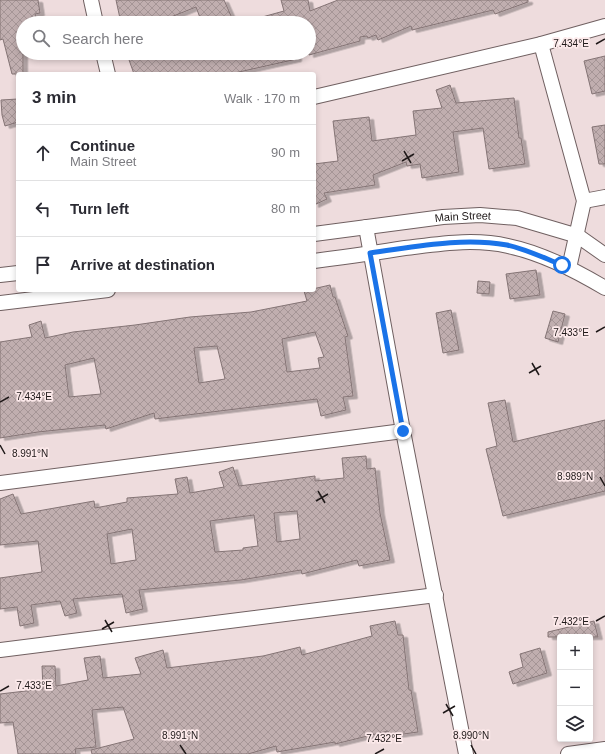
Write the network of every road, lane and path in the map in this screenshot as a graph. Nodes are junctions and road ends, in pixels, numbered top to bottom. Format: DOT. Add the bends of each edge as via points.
graph roads {
  1 [pos="91,0"];
  2 [pos="94,16"];
  3 [pos="605,26"];
  4 [pos="541,44"];
  5 [pos="105,60"];
  6 [pos="108,72"];
  7 [pos="316,97"];
  8 [pos="605,197"];
  9 [pos="584,201"];
  10 [pos="366,227"];
  11 [pos="316,234"];
  12 [pos="578,236"];
  13 [pos="370,253"];
  14 [pos="605,255"];
  15 [pos="316,261"];
  16 [pos="569,268"];
  17 [pos="16,273"];
  18 [pos="0,275"];
  19 [pos="605,288"];
  20 [pos="91,292"];
  21 [pos="0,303"];
  22 [pos="403,431"];
  23 [pos="0,483"];
  24 [pos="436,596"];
  25 [pos="0,650"];
  26 [pos="605,750"];
  27 [pos="466,754"];
  28 [pos="568,754"];
  1 -- 2 [label="street"];
  3 -- 4 [label="street"];
  4 -- 7 [label="street"];
  4 -- 9 [label="street"];
  5 -- 6 [label="street"];
  8 -- 9 [label="street"];
  9 -- 12 [label="street"];
  10 -- 11 [label="street, Main Street"];
  10 -- 12 [label="street, Main Street" via="480,215 517,218"];
  10 -- 13 [label="street"];
  12 -- 14 [label="street, Main Street"];
  12 -- 16 [label="street"];
  13 -- 15 [label="street"];
  13 -- 16 [label="street" via="450,242 478,242 508,246"];
  13 -- 22 [label="street"];
  16 -- 19 [label="street"];
  17 -- 18 [label="street"];
  20 -- 21 [label="street"];
  22 -- 23 [label="street"];
  22 -- 24 [label="street"];
  24 -- 25 [label="street"];
  24 -- 27 [label="street"];
  26 -- 28 [label="street"];
}
